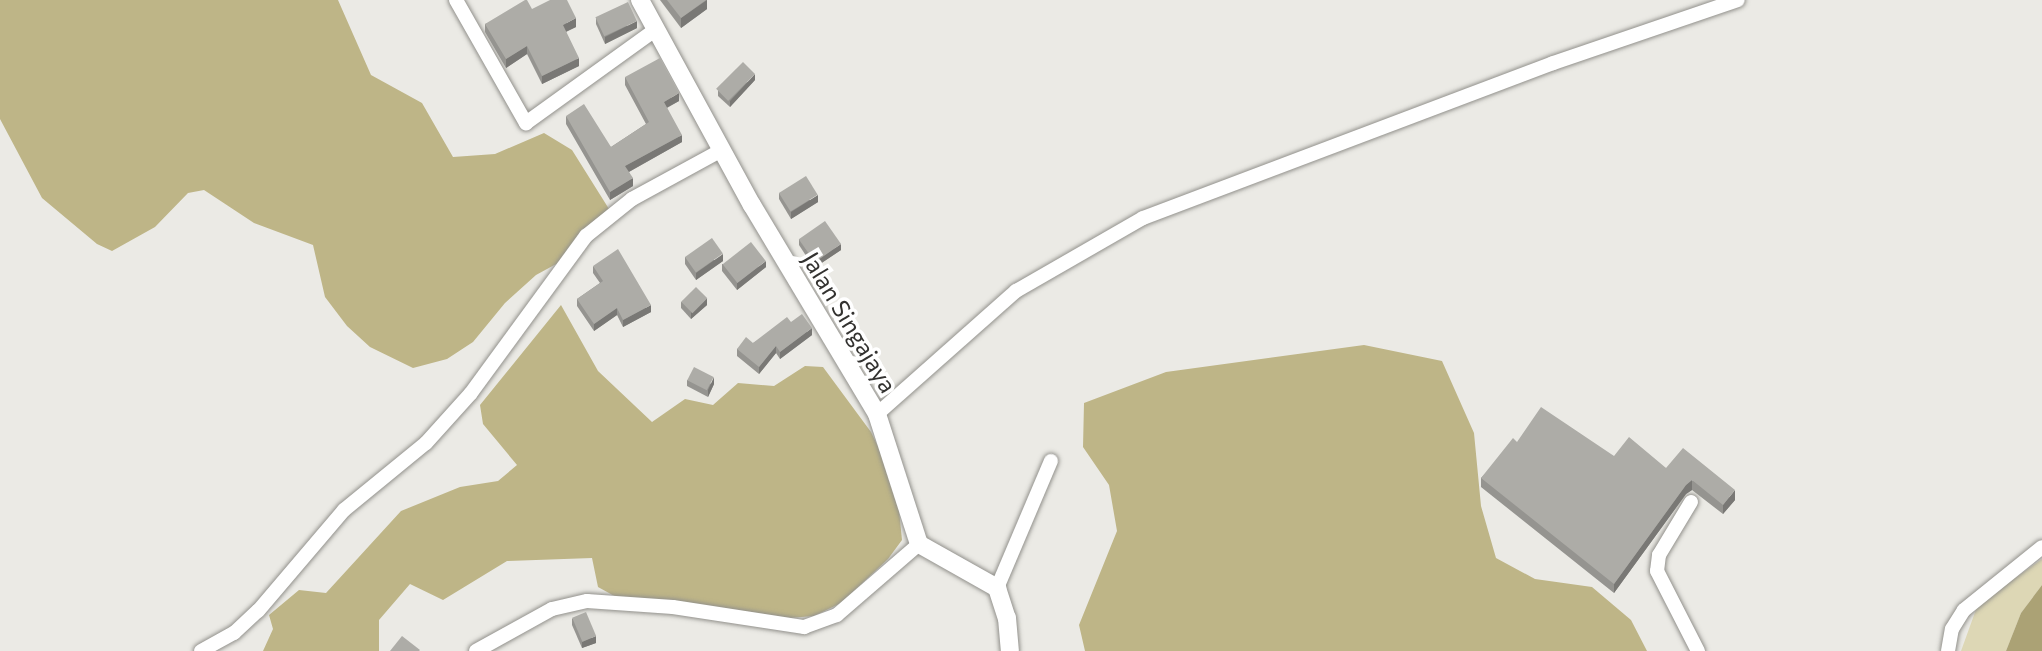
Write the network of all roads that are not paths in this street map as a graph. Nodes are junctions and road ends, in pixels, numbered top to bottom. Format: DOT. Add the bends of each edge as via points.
graph roads {
  1 [pos="456,0"];
  2 [pos="640,0"];
  3 [pos="1738,0"];
  4 [pos="655,30"];
  5 [pos="722,150"];
  6 [pos="877,414"];
  7 [pos="1051,461"];
  8 [pos="1691,502"];
  9 [pos="919,544"];
  10 [pos="2042,547"];
  11 [pos="997,588"];
  12 [pos="201,651"];
  13 [pos="476,651"];
  14 [pos="1010,651"];
  15 [pos="1698,651"];
  16 [pos="1948,651"];
  1 -- 4 [label="street" via="526,123"];
  2 -- 4 [label="street, Jalan Singajaya"];
  3 -- 6 [label="street" via="1553,63 1143,218 1016,291"];
  4 -- 5 [label="street, Jalan Singajaya"];
  5 -- 6 [label="street, Jalan Singajaya"];
  5 -- 12 [label="street" via="632,199 586,236 471,393 426,443 344,510 258,611 234,633"];
  6 -- 9 [label="street, Jalan Singajaya"];
  7 -- 11 [label="street"];
  8 -- 15 [label="street" via="1659,555 1657,571"];
  9 -- 11 [label="street"];
  9 -- 13 [label="street" via="837,615 804,627 673,607 587,601 552,609"];
  10 -- 16 [label="street" via="1964,610 1952,629"];
  11 -- 14 [label="street" via="1007,618"];
}
